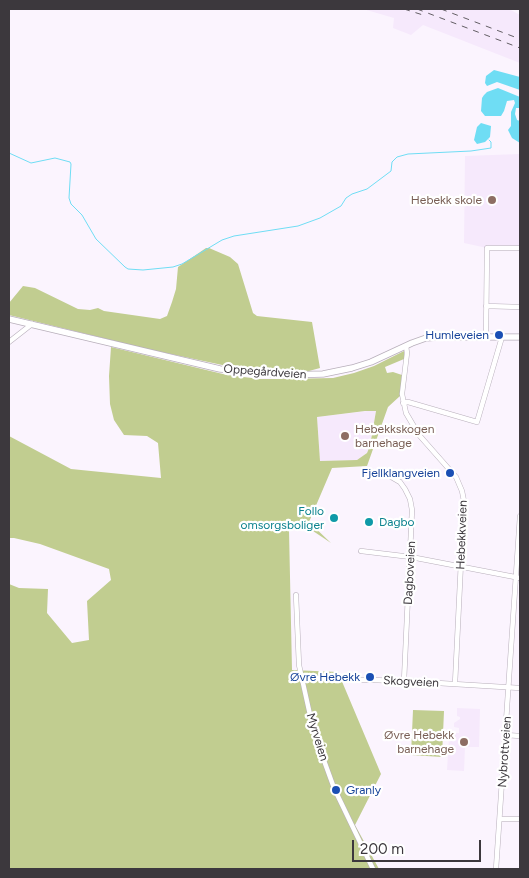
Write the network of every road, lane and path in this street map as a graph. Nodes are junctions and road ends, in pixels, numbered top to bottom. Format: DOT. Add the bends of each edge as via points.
graph roads {
  1 [pos="520,248"];
  2 [pos="486,306"];
  3 [pos="520,307"];
  4 [pos="9,319"];
  5 [pos="32,324"];
  6 [pos="486,337"];
  7 [pos="502,337"];
  8 [pos="520,337"];
  9 [pos="9,342"];
  10 [pos="406,346"];
  11 [pos="403,403"];
  12 [pos="388,475"];
  13 [pos="520,516"];
  14 [pos="360,551"];
  15 [pos="411,557"];
  16 [pos="461,567"];
  17 [pos="519,578"];
  18 [pos="296,595"];
  19 [pos="302,678"];
  20 [pos="404,681"];
  21 [pos="456,684"];
  22 [pos="510,688"];
  23 [pos="520,688"];
  24 [pos="506,735"];
  25 [pos="520,736"];
  26 [pos="500,819"];
  27 [pos="520,819"];
  28 [pos="373,869"];
  29 [pos="496,869"];
  1 -- 2 [label="street" via="487,248"];
  2 -- 3 [label="street"];
  2 -- 6 [label="street"];
  4 -- 5 [label="main road, Oppegårdveien"];
  5 -- 9 [label="street"];
  5 -- 10 [label="main road, Oppegårdveien" via="220,369 285,375 323,374 352,368"];
  6 -- 7 [label="main road, Oppegårdveien"];
  6 -- 10 [label="main road, Oppegårdveien" via="433,337"];
  7 -- 8 [label="main road, Oppegårdveien"];
  7 -- 11 [label="street" via="477,422"];
  10 -- 11 [label="street, Hebekkveien"];
  11 -- 16 [label="street, Hebekkveien" via="413,428 453,474 462,491"];
  12 -- 15 [label="street, Dagboveien" via="400,482 410,499"];
  13 -- 17 [label="street, Nybrottveien"];
  14 -- 15 [label="street"];
  15 -- 16 [label="street"];
  15 -- 20 [label="street, Dagboveien"];
  16 -- 17 [label="street"];
  16 -- 21 [label="street, Hebekkveien"];
  17 -- 22 [label="street, Nybrottveien"];
  18 -- 19 [label="street, Myrveien"];
  19 -- 20 [label="street, Skogveien"];
  19 -- 28 [label="street, Myrveien" via="314,733 327,770"];
  20 -- 21 [label="street, Skogveien"];
  21 -- 22 [label="street, Skogveien"];
  22 -- 23 [label="street, Skogveien"];
  22 -- 24 [label="street, Nybrottveien"];
  24 -- 25 [label="street"];
  24 -- 26 [label="street, Nybrottveien"];
  26 -- 27 [label="street"];
  26 -- 29 [label="street, Nybrottveien"];
}
